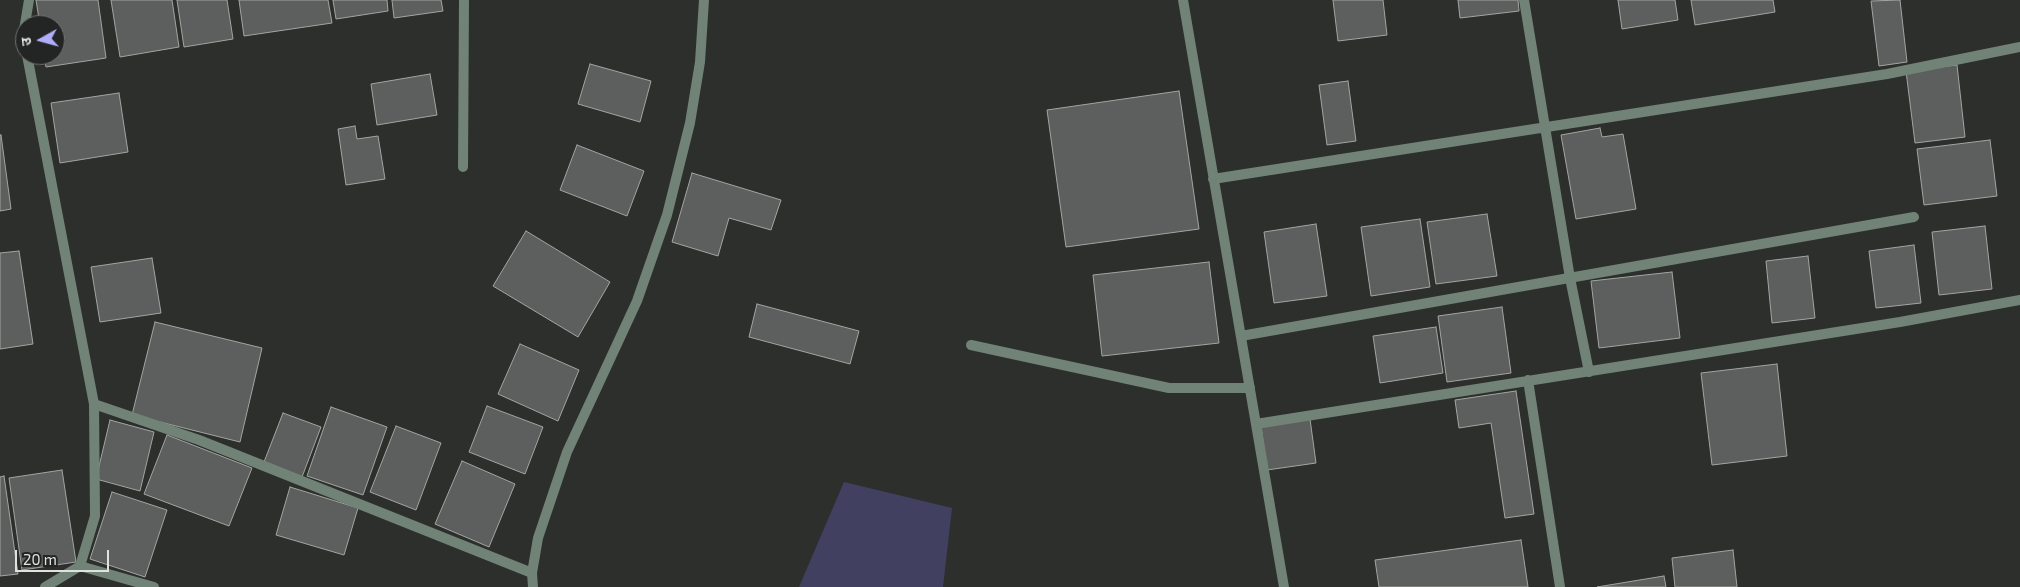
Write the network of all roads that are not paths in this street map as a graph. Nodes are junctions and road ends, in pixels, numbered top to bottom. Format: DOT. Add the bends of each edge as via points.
graph roads {
  1 [pos="29,0"];
  2 [pos="464,0"];
  3 [pos="704,0"];
  4 [pos="1183,0"];
  5 [pos="1524,0"];
  6 [pos="26,15"];
  7 [pos="2020,47"];
  8 [pos="29,65"];
  9 [pos="1545,128"];
  10 [pos="463,166"];
  11 [pos="1213,180"];
  12 [pos="1914,216"];
  13 [pos="1570,278"];
  14 [pos="2020,300"];
  15 [pos="1241,336"];
  16 [pos="971,345"];
  17 [pos="1589,372"];
  18 [pos="1528,380"];
  19 [pos="1250,388"];
  20 [pos="94,404"];
  21 [pos="1256,424"];
  22 [pos="80,566"];
  23 [pos="532,573"];
  24 [pos="44,587"];
  25 [pos="154,587"];
  26 [pos="533,587"];
  27 [pos="1284,587"];
  28 [pos="1560,587"];
  1 -- 6 [label="street"];
  2 -- 10 [label="street"];
  3 -- 23 [label="street" via="700,62 690,123 667,215 637,301 567,452 538,538"];
  4 -- 11 [label="street"];
  5 -- 9 [label="street"];
  7 -- 9 [label="street" via="1887,74"];
  8 -- 20 [label="street"];
  9 -- 11 [label="street"];
  9 -- 13 [label="street"];
  11 -- 15 [label="street"];
  12 -- 13 [label="street"];
  13 -- 15 [label="street"];
  13 -- 17 [label="street"];
  14 -- 17 [label="street"];
  15 -- 19 [label="street"];
  16 -- 19 [label="street" via="1168,388"];
  17 -- 18 [label="street"];
  18 -- 21 [label="street"];
  18 -- 28 [label="street"];
  19 -- 21 [label="street"];
  20 -- 22 [label="street" via="96,516"];
  20 -- 23 [label="street" via="199,440"];
  21 -- 27 [label="street"];
  22 -- 24 [label="street"];
  22 -- 25 [label="street"];
  23 -- 26 [label="street"];
}
